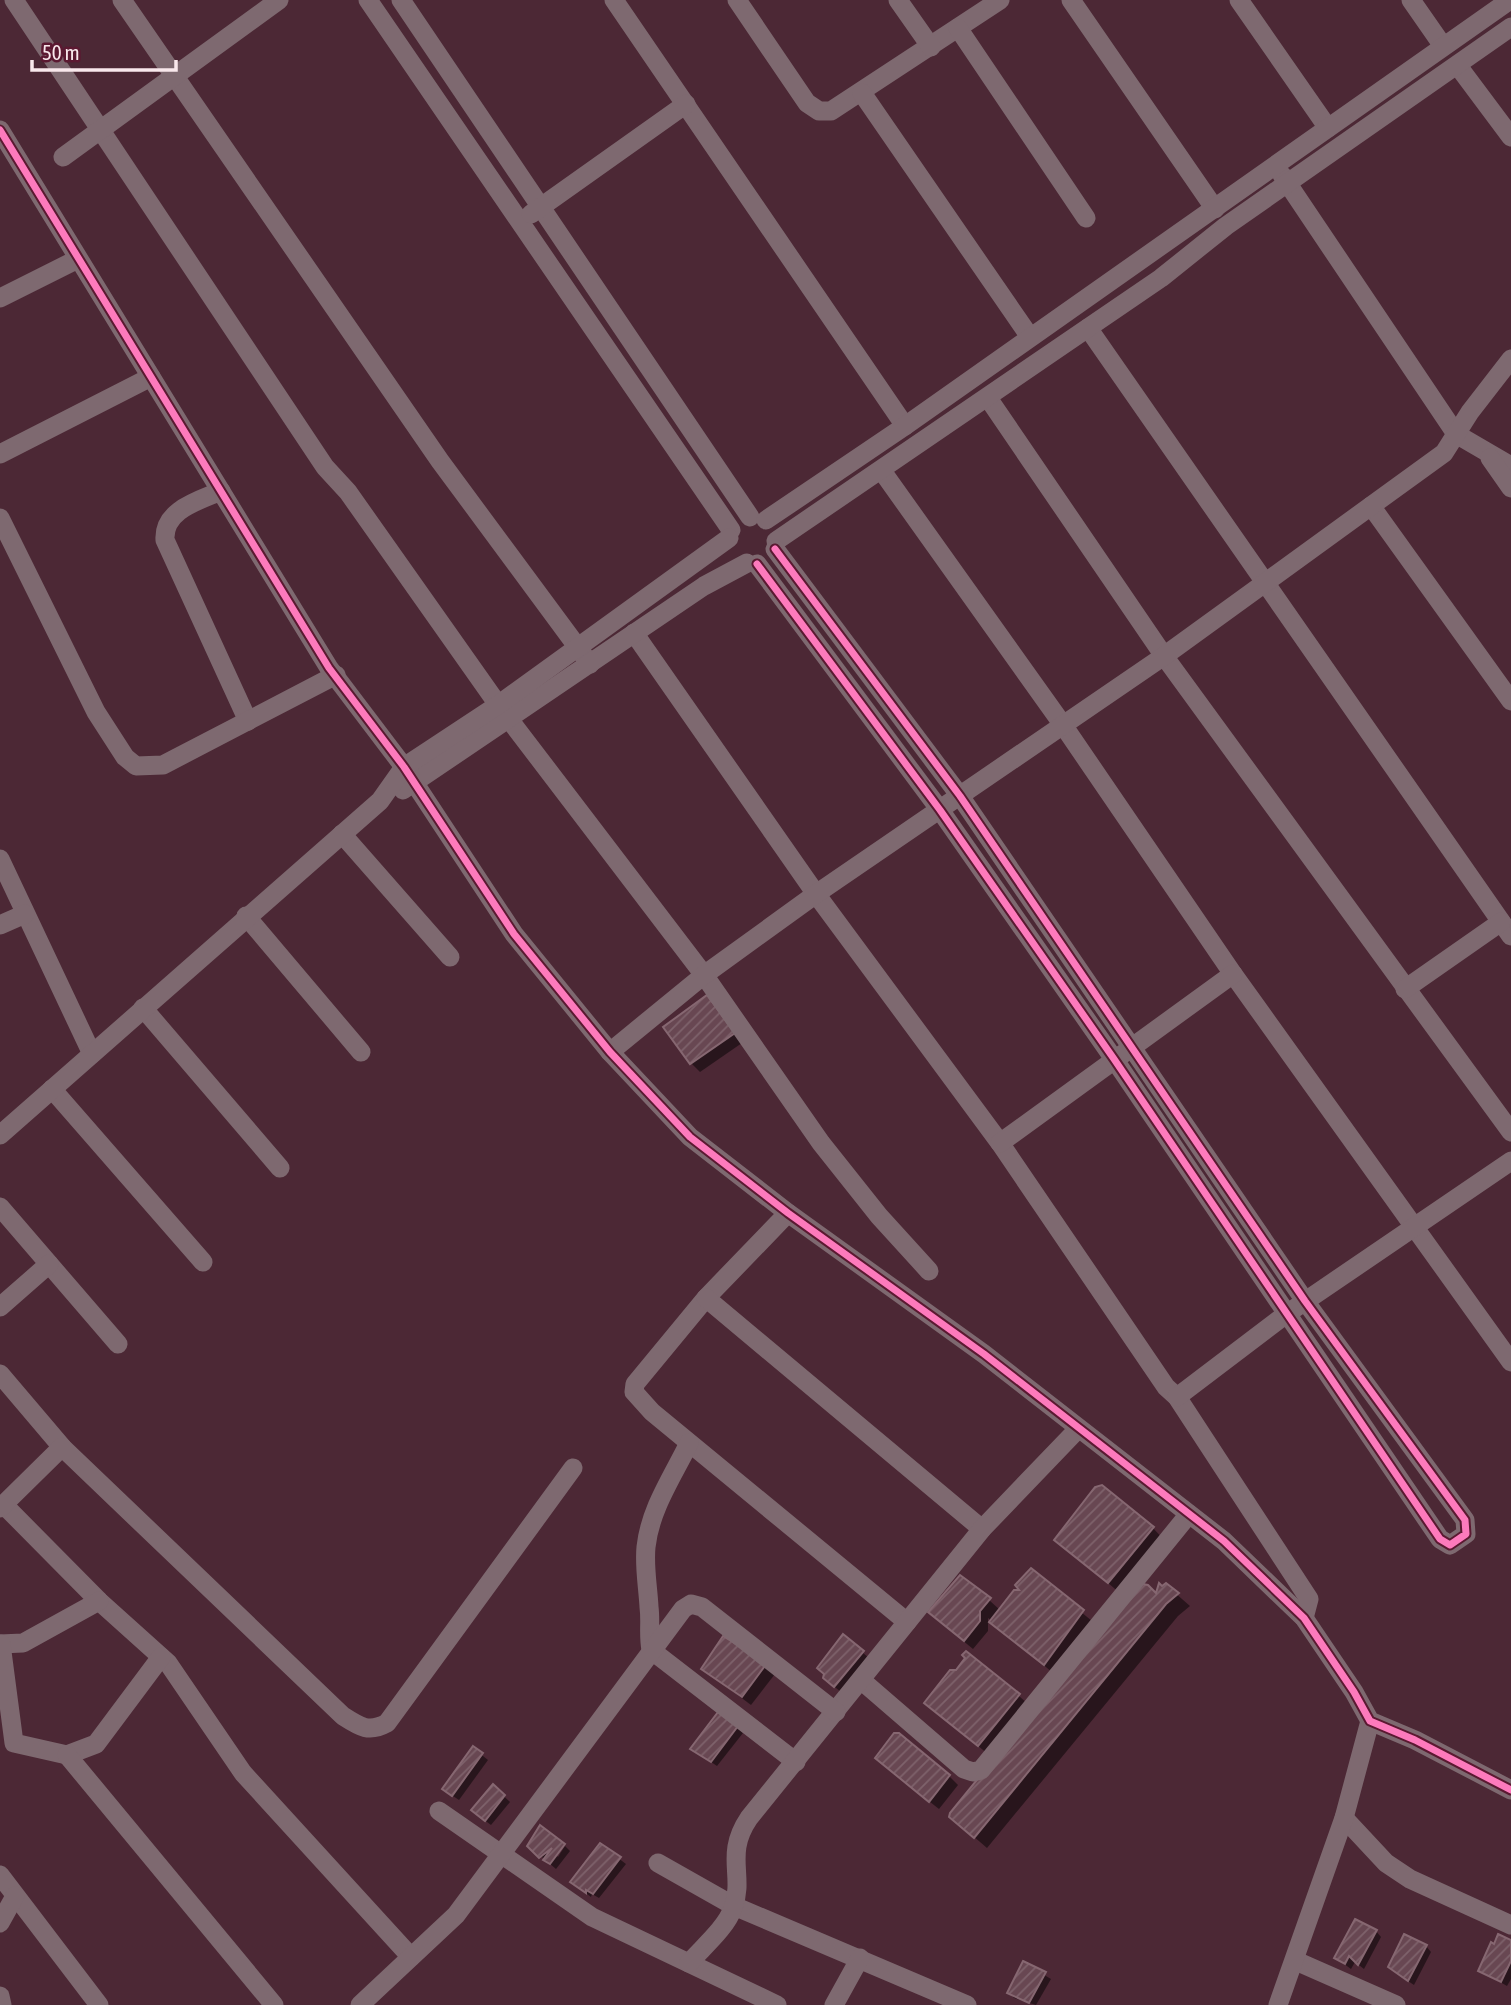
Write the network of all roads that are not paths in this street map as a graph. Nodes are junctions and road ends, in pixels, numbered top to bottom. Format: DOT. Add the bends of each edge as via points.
graph roads {
  1 [pos="14,0"];
  2 [pos="122,0"];
  3 [pos="279,0"];
  4 [pos="368,0"];
  5 [pos="401,0"];
  6 [pos="614,0"];
  7 [pos="737,0"];
  8 [pos="898,0"];
  9 [pos="1000,0"];
  10 [pos="1071,0"];
  11 [pos="1240,0"];
  12 [pos="1411,0"];
  13 [pos="1510,0"];
  14 [pos="1511,27"];
  15 [pos="958,28"];
  16 [pos="1443,46"];
  17 [pos="931,47"];
  18 [pos="1458,66"];
  19 [pos="172,75"];
  20 [pos="862,93"];
  21 [pos="686,104"];
  22 [pos="1328,128"];
  23 [pos="99,129"];
  24 [pos="1511,137"];
  25 [pos="3,141"];
  26 [pos="63,157"];
  27 [pos="1275,166"];
  28 [pos="1288,184"];
  29 [pos="541,206"];
  30 [pos="1215,209"];
  31 [pos="1086,218"];
  32 [pos="521,221"];
  33 [pos="78,259"];
  34 [pos="0,298"];
  35 [pos="1088,328"];
  36 [pos="1030,337"];
  37 [pos="1511,359"];
  38 [pos="151,377"];
  39 [pos="988,398"];
  40 [pos="905,426"];
  41 [pos="1456,434"];
  42 [pos="1485,451"];
  43 [pos="0,454"];
  44 [pos="1511,466"];
  45 [pos="882,471"];
  46 [pos="1511,488"];
  47 [pos="221,491"];
  48 [pos="1371,506"];
  49 [pos="0,518"];
  50 [pos="758,519"];
  51 [pos="730,534"];
  52 [pos="775,545"];
  53 [pos="752,563"];
  54 [pos="1263,583"];
  55 [pos="634,632"];
  56 [pos="577,648"];
  57 [pos="1164,656"];
  58 [pos="590,664"];
  59 [pos="336,675"];
  60 [pos="1511,701"];
  61 [pos="504,711"];
  62 [pos="248,721"];
  63 [pos="1063,725"];
  64 [pos="404,767"];
  65 [pos="415,784"];
  66 [pos="960,796"];
  67 [pos="380,801"];
  68 [pos="940,810"];
  69 [pos="342,834"];
  70 [pos="0,859"];
  71 [pos="5,880"];
  72 [pos="816,894"];
  73 [pos="25,914"];
  74 [pos="246,916"];
  75 [pos="0,925"];
  76 [pos="1506,929"];
  77 [pos="450,957"];
  78 [pos="1233,974"];
  79 [pos="704,975"];
  80 [pos="1405,989"];
  81 [pos="143,1008"];
  82 [pos="1131,1047"];
  83 [pos="361,1052"];
  84 [pos="610,1052"];
  85 [pos="92,1054"];
  86 [pos="1114,1059"];
  87 [pos="52,1088"];
  88 [pos="1511,1132"];
  89 [pos="0,1135"];
  90 [pos="1000,1143"];
  91 [pos="1511,1161"];
  92 [pos="280,1168"];
  93 [pos="0,1207"];
  94 [pos="788,1213"];
  95 [pos="1416,1228"];
  96 [pos="203,1262"];
  97 [pos="49,1264"];
  98 [pos="929,1271"];
  99 [pos="706,1298"];
  100 [pos="1305,1301"];
  101 [pos="0,1307"];
  102 [pos="1285,1315"];
  103 [pos="118,1344"];
  104 [pos="1511,1362"];
  105 [pos="0,1374"];
  106 [pos="1177,1397"];
  107 [pos="1078,1429"];
  108 [pos="689,1443"];
  109 [pos="62,1447"];
  110 [pos="573,1468"];
  111 [pos="2,1506"];
  112 [pos="1189,1514"];
  113 [pos="982,1529"];
  114 [pos="99,1601"];
  115 [pos="1304,1618"];
  116 [pos="907,1622"];
  117 [pos="1,1644"];
  118 [pos="651,1650"];
  119 [pos="161,1657"];
  120 [pos="861,1680"];
  121 [pos="836,1712"];
  122 [pos="1370,1721"];
  123 [pos="68,1755"];
  124 [pos="796,1762"];
  125 [pos="1511,1790"];
  126 [pos="439,1811"];
  127 [pos="1344,1818"];
  128 [pos="501,1854"];
  129 [pos="658,1863"];
  130 [pos="0,1875"];
  131 [pos="15,1896"];
  132 [pos="734,1906"];
  133 [pos="0,1923"];
  134 [pos="1511,1924"];
  135 [pos="411,1957"];
  136 [pos="860,1958"];
  137 [pos="1296,1961"];
  138 [pos="689,1963"];
  139 [pos="0,1996"];
  140 [pos="2,2005"];
  141 [pos="99,2005"];
  142 [pos="274,2005"];
  143 [pos="360,2005"];
  144 [pos="777,2005"];
  145 [pos="834,2005"];
  146 [pos="967,2005"];
  147 [pos="1278,2005"];
  148 [pos="1396,2005"];
  1 -- 23 [label="street"];
  2 -- 19 [label="street"];
  3 -- 19 [label="street"];
  4 -- 32 [label="street"];
  5 -- 29 [label="street"];
  6 -- 21 [label="street"];
  7 -- 20 [label="street" via="807,103 819,111 831,111"];
  8 -- 17 [label="street"];
  9 -- 15 [label="street"];
  10 -- 30 [label="street"];
  11 -- 22 [label="street"];
  12 -- 16 [label="street"];
  13 -- 16 [label="street"];
  14 -- 18 [label="street"];
  15 -- 17 [label="street"];
  15 -- 31 [label="street"];
  16 -- 22 [label="street"];
  17 -- 20 [label="street"];
  18 -- 24 [label="street"];
  18 -- 28 [label="street"];
  19 -- 23 [label="street"];
  19 -- 56 [label="street" via="440,461"];
  20 -- 36 [label="street"];
  21 -- 29 [label="street"];
  21 -- 40 [label="street"];
  22 -- 27 [label="street"];
  23 -- 26 [label="street"];
  23 -- 61 [label="street" via="326,467"];
  25 -- 33 [label="street"];
  27 -- 28 [label="street"];
  27 -- 30 [label="street"];
  28 -- 35 [label="street"];
  28 -- 41 [label="street"];
  29 -- 32 [label="street"];
  29 -- 50 [label="street"];
  30 -- 36 [label="street"];
  32 -- 51 [label="street"];
  33 -- 34 [label="street"];
  33 -- 38 [label="street"];
  35 -- 39 [label="street"];
  35 -- 54 [label="street"];
  36 -- 40 [label="street"];
  37 -- 41 [label="street"];
  38 -- 43 [label="street"];
  38 -- 47 [label="street"];
  39 -- 45 [label="street"];
  39 -- 57 [label="street"];
  40 -- 50 [label="street"];
  41 -- 42 [label="street"];
  41 -- 48 [label="street" via="1444,453"];
  42 -- 44 [label="street"];
  42 -- 46 [label="street"];
  45 -- 52 [label="street"];
  45 -- 63 [label="street"];
  47 -- 59 [label="street"];
  47 -- 62 [label="street" via="172,517 164,528 165,540"];
  48 -- 54 [label="street"];
  48 -- 60 [label="street"];
  49 -- 62 [label="street" via="96,712 125,757 136,766 163,765"];
  50 -- 51 [label="street" via="736,524"];
  50 -- 52 [label="street" via="775,533"];
  51 -- 53 [label="street" via="734,555"];
  51 -- 56 [label="street"];
  52 -- 53 [label="street" via="767,559"];
  52 -- 66 [label="street"];
  53 -- 55 [label="street" via="704,586"];
  53 -- 68 [label="street"];
  54 -- 57 [label="street"];
  54 -- 76 [label="street"];
  55 -- 58 [label="street"];
  55 -- 72 [label="street"];
  56 -- 58 [label="street"];
  56 -- 61 [label="street"];
  57 -- 63 [label="street"];
  57 -- 80 [label="street"];
  58 -- 61 [label="street"];
  59 -- 62 [label="street"];
  59 -- 64 [label="street"];
  61 -- 64 [label="street"];
  61 -- 65 [label="street"];
  61 -- 79 [label="street"];
  63 -- 66 [label="street"];
  63 -- 78 [label="street"];
  64 -- 65 [label="street"];
  64 -- 67 [label="street"];
  65 -- 67 [label="street"];
  65 -- 84 [label="street" via="514,934"];
  66 -- 68 [label="street"];
  66 -- 82 [label="street"];
  67 -- 69 [label="street"];
  68 -- 72 [label="street"];
  68 -- 86 [label="street"];
  69 -- 74 [label="street"];
  69 -- 77 [label="street"];
  70 -- 71 [label="street"];
  71 -- 73 [label="street"];
  72 -- 79 [label="street"];
  72 -- 90 [label="street"];
  73 -- 75 [label="street"];
  73 -- 85 [label="street"];
  74 -- 81 [label="street"];
  74 -- 83 [label="street"];
  76 -- 80 [label="street"];
  78 -- 82 [label="street"];
  78 -- 95 [label="street"];
  79 -- 84 [label="street"];
  79 -- 98 [label="street" via="821,1143"];
  80 -- 88 [label="street"];
  81 -- 85 [label="street"];
  81 -- 92 [label="street"];
  82 -- 86 [label="street"];
  82 -- 100 [label="street"];
  84 -- 94 [label="street" via="690,1137"];
  85 -- 87 [label="street"];
  86 -- 90 [label="street"];
  86 -- 102 [label="street"];
  87 -- 89 [label="street"];
  87 -- 96 [label="street"];
  90 -- 106 [label="street"];
  91 -- 95 [label="street"];
  93 -- 97 [label="street"];
  94 -- 99 [label="street"];
  94 -- 107 [label="street" via="984,1354"];
  95 -- 100 [label="street"];
  95 -- 104 [label="street"];
  97 -- 101 [label="street"];
  97 -- 103 [label="street"];
  99 -- 108 [label="street" via="635,1384 634,1392"];
  99 -- 113 [label="street"];
  100 -- 102 [label="street"];
  100 -- 102 [label="street" via="1465,1520 1466,1534 1457,1541 1446,1545 1440,1539"];
  102 -- 106 [label="street"];
  105 -- 109 [label="street"];
  106 -- 115 [label="street" via="1309,1599"];
  107 -- 112 [label="street"];
  107 -- 113 [label="street"];
  108 -- 116 [label="street"];
  108 -- 118 [label="street" via="662,1495 646,1545"];
  109 -- 110 [label="street" via="343,1716 361,1728 375,1730 387,1723"];
  109 -- 111 [label="street"];
  111 -- 114 [label="street"];
  112 -- 115 [label="street"];
  112 -- 120 [label="street" via="981,1770 964,1769"];
  113 -- 116 [label="street"];
  114 -- 117 [label="street" via="23,1643"];
  114 -- 119 [label="street"];
  115 -- 122 [label="street"];
  116 -- 120 [label="street"];
  117 -- 123 [label="street" via="13,1743"];
  118 -- 121 [label="street" via="683,1609 691,1604 702,1607"];
  118 -- 124 [label="street"];
  118 -- 128 [label="street"];
  119 -- 123 [label="street" via="96,1744"];
  119 -- 135 [label="street" via="243,1773"];
  120 -- 121 [label="street"];
  121 -- 124 [label="street"];
  122 -- 125 [label="street"];
  122 -- 127 [label="street"];
  123 -- 142 [label="street"];
  124 -- 132 [label="street" via="741,1830 735,1852"];
  126 -- 128 [label="street"];
  127 -- 134 [label="street" via="1394,1868"];
  127 -- 137 [label="street"];
  128 -- 135 [label="street" via="456,1915"];
  128 -- 138 [label="street" via="592,1917"];
  129 -- 132 [label="street"];
  130 -- 131 [label="street"];
  131 -- 133 [label="street"];
  131 -- 141 [label="street"];
  132 -- 136 [label="street"];
  132 -- 138 [label="street"];
  135 -- 143 [label="street"];
  136 -- 145 [label="street"];
  136 -- 146 [label="street"];
  137 -- 147 [label="street"];
  137 -- 148 [label="street"];
  138 -- 144 [label="street"];
  139 -- 140 [label="street"];
}
